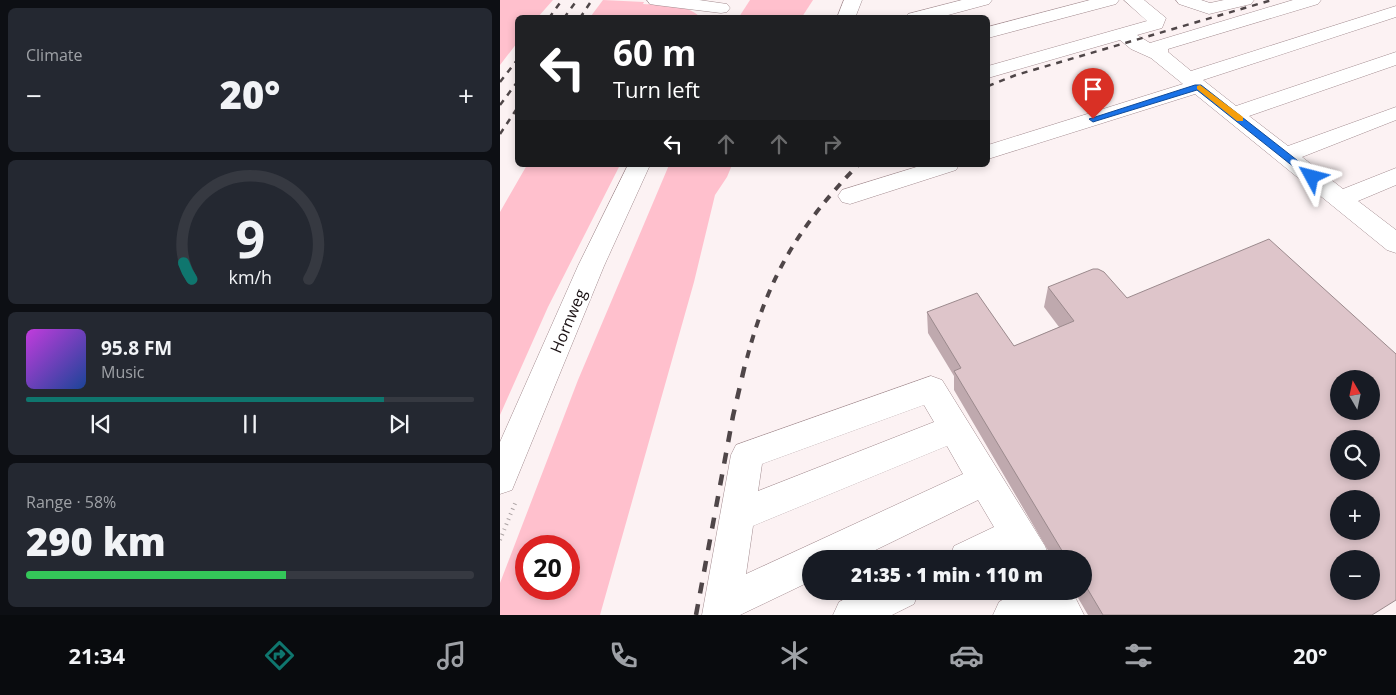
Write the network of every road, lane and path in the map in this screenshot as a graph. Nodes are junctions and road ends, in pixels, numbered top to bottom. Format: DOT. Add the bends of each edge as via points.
graph roads {
  1 [pos="656,0"];
  2 [pos="983,0"];
  3 [pos="1110,0"];
  4 [pos="1133,0"];
  5 [pos="1185,0"];
  6 [pos="1245,0"];
  7 [pos="1312,0"];
  8 [pos="720,8"];
  9 [pos="1396,12"];
  10 [pos="926,15"];
  11 [pos="990,32"];
  12 [pos="1123,33"];
  13 [pos="1158,54"];
  14 [pos="1396,58"];
  15 [pos="990,71"];
  16 [pos="1194,82"];
  17 [pos="1396,113"];
  18 [pos="1233,114"];
  19 [pos="990,151"];
  20 [pos="1285,155"];
  21 [pos="638,167"];
  22 [pos="942,167"];
  23 [pos="1396,176"];
  24 [pos="850,196"];
  25 [pos="1340,199"];
  26 [pos="1396,244"];
  27 [pos="955,428"];
  28 [pos="500,479"];
  29 [pos="985,480"];
  30 [pos="737,516"];
  31 [pos="1024,546"];
  32 [pos="837,550"];
  33 [pos="1006,550"];
  34 [pos="802,567"];
  35 [pos="882,600"];
  36 [pos="1056,600"];
  37 [pos="722,609"];
  38 [pos="852,615"];
  39 [pos="1012,615"];
  1 -- 8 [label="street"];
  2 -- 10 [label="street"];
  3 -- 11 [label="street"];
  4 -- 12 [label="street" via="1156,18 1156,24"];
  5 -- 6 [label="street" via="1209,9"];
  7 -- 13 [label="street" via="1158,46"];
  9 -- 16 [label="street"];
  12 -- 13 [label="street" via="1138,45"];
  12 -- 15 [label="street"];
  13 -- 16 [label="street"];
  14 -- 18 [label="street"];
  16 -- 18 [label="street"];
  16 -- 19 [label="street"];
  17 -- 20 [label="street"];
  18 -- 20 [label="street"];
  20 -- 25 [label="street"];
  21 -- 28 [label="street, Hornweg" via="591,266"];
  22 -- 24 [label="street"];
  23 -- 25 [label="street"];
  25 -- 26 [label="street"];
  27 -- 29 [label="street"];
  27 -- 30 [label="street"];
  27 -- 30 [label="street" via="931,389 747,455"];
  29 -- 31 [label="street"];
  29 -- 32 [label="street"];
  30 -- 37 [label="street"];
  31 -- 33 [label="street"];
  34 -- 37 [label="street"];
  35 -- 38 [label="street"];
  36 -- 39 [label="street"];
}
